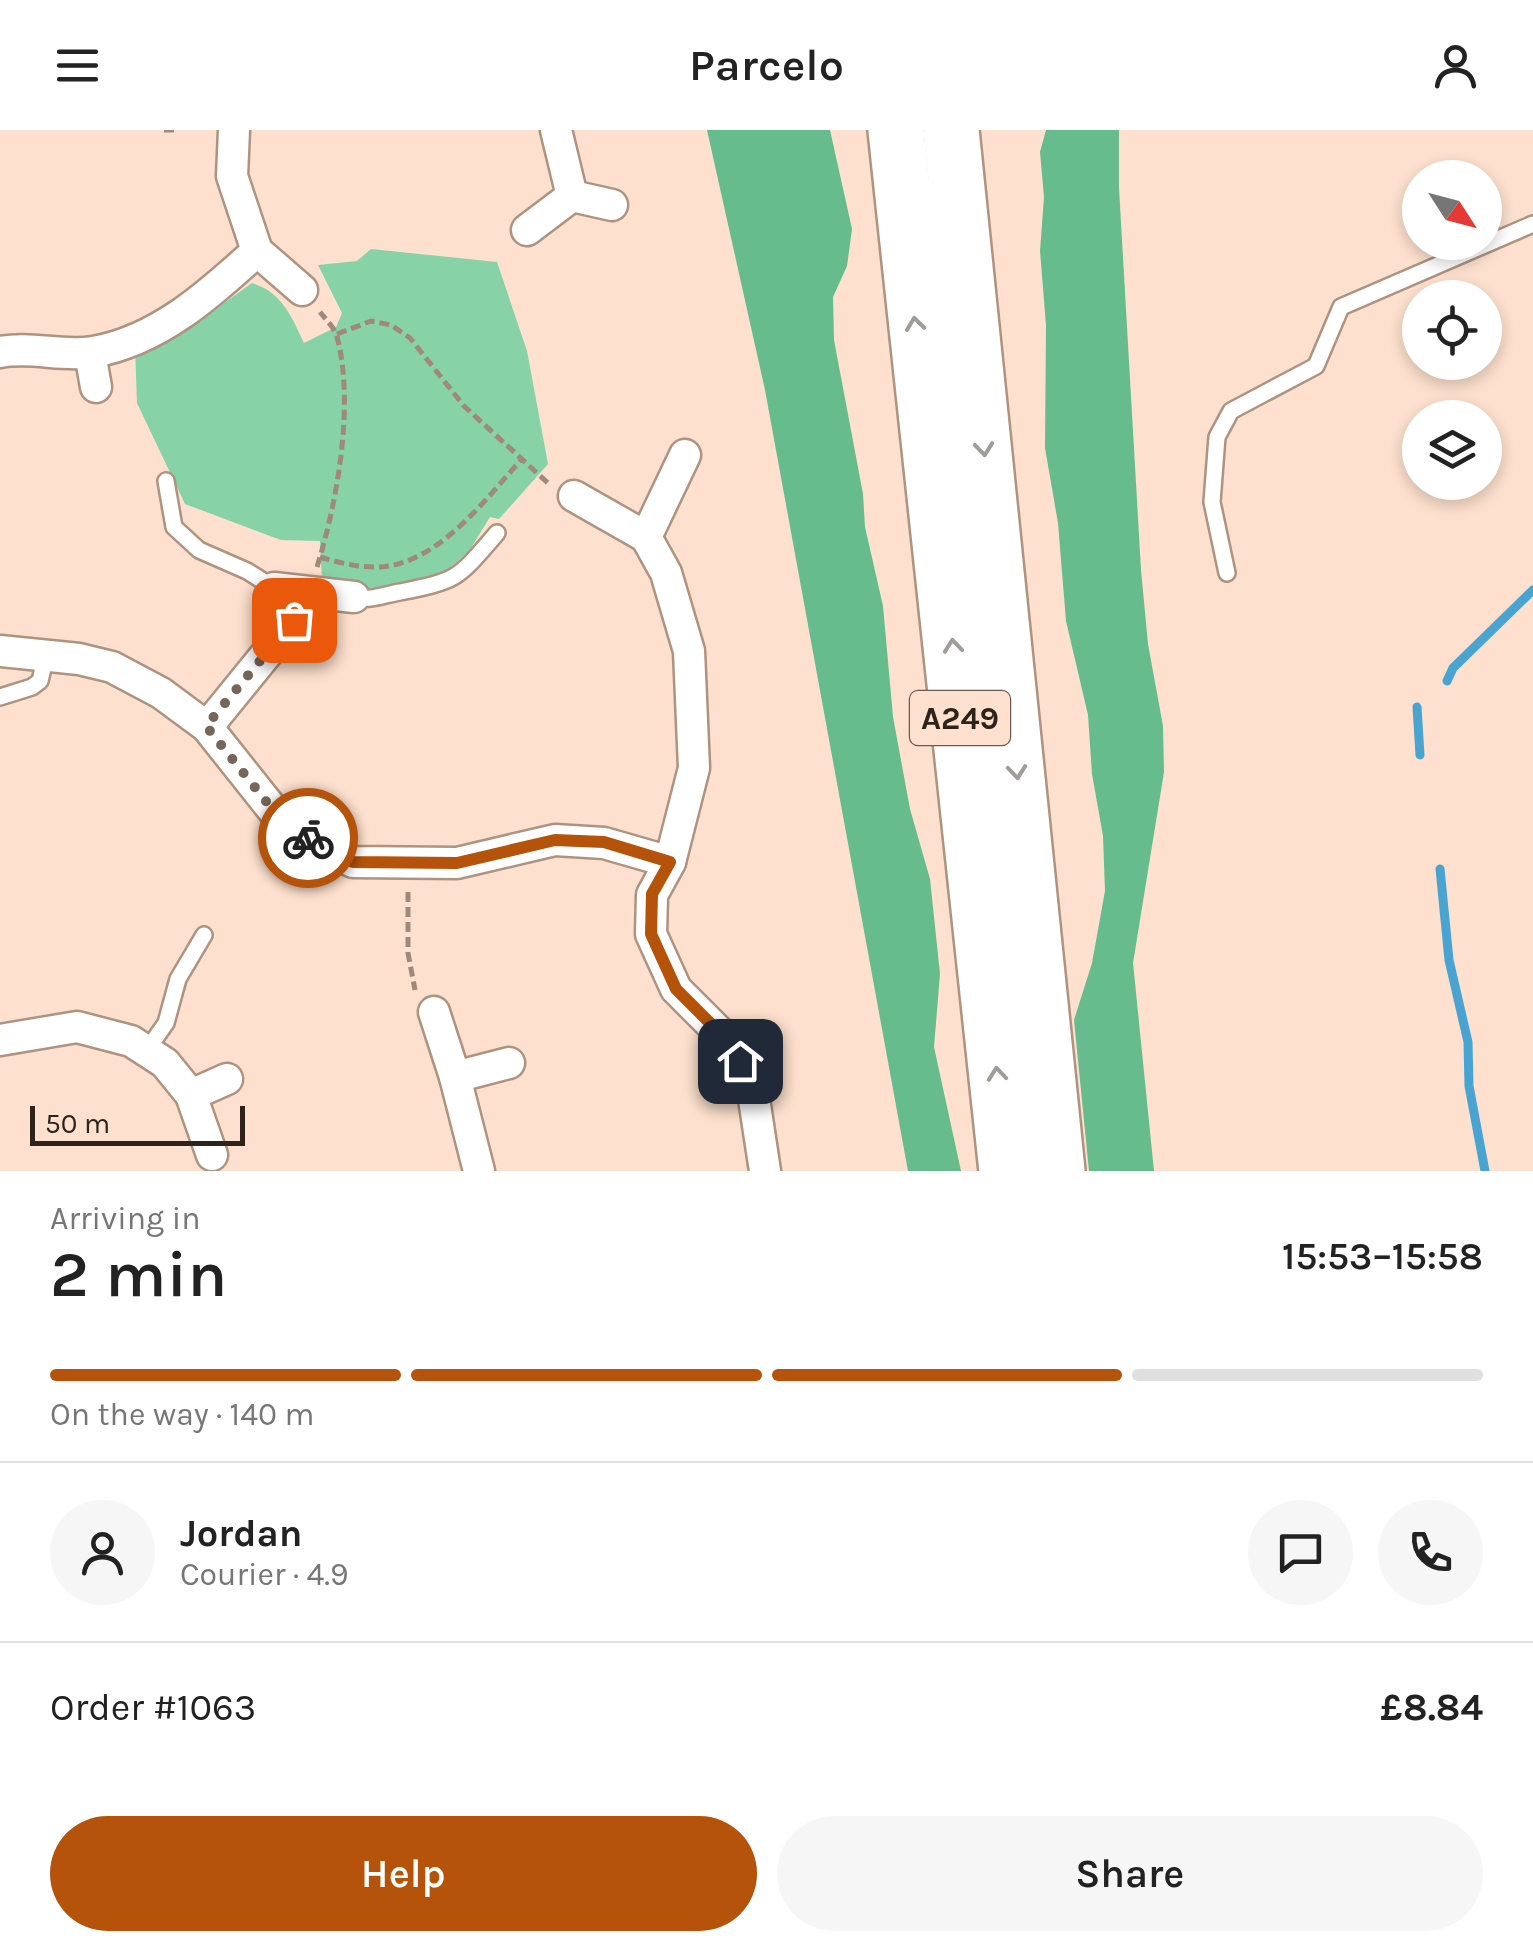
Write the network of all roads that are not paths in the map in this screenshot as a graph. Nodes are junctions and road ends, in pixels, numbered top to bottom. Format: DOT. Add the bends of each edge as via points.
graph roads {
  1 [pos="234,130"];
  2 [pos="556,130"];
  3 [pos="875,130"];
  4 [pos="896,130"];
  5 [pos="951,130"];
  6 [pos="979,130"];
  7 [pos="572,196"];
  8 [pos="612,205"];
  9 [pos="1533,224"];
  10 [pos="527,230"];
  11 [pos="257,252"];
  12 [pos="908,265"];
  13 [pos="967,282"];
  14 [pos="302,290"];
  15 [pos="0,352"];
  16 [pos="90,353"];
  17 [pos="96,387"];
  18 [pos="684,455"];
  19 [pos="166,481"];
  20 [pos="574,496"];
  21 [pos="498,533"];
  22 [pos="646,536"];
  23 [pos="1226,573"];
  24 [pos="274,588"];
  25 [pos="309,594"];
  26 [pos="354,597"];
  27 [pos="0,652"];
  28 [pos="46,655"];
  29 [pos="0,697"];
  30 [pos="206,726"];
  31 [pos="670,862"];
  32 [pos="204,934"];
  33 [pos="434,1012"];
  34 [pos="0,1040"];
  35 [pos="147,1050"];
  36 [pos="509,1063"];
  37 [pos="455,1077"];
  38 [pos="227,1079"];
  39 [pos="190,1095"];
  40 [pos="212,1155"];
  41 [pos="479,1171"];
  42 [pos="765,1171"];
  43 [pos="1008,1171"];
  44 [pos="1058,1171"];
  1 -- 11 [label="street" via="232,176"];
  2 -- 7 [label="street"];
  3 -- 12 [label="highway"];
  4 -- 12 [label="highway, A249"];
  5 -- 13 [label="highway, A249"];
  6 -- 13 [label="highway"];
  7 -- 8 [label="street"];
  7 -- 10 [label="street"];
  9 -- 23 [label="lane" via="1341,307 1316,366 1232,411 1217,437 1212,502"];
  11 -- 14 [label="street"];
  11 -- 16 [label="street" via="162,328"];
  43 -- 12 [label="highway, A249, one-way"];
  13 -- 44 [label="highway, A249, one-way"];
  15 -- 16 [label="street"];
  16 -- 17 [label="street"];
  18 -- 22 [label="street"];
  19 -- 24 [label="lane" via="174,527 199,550"];
  20 -- 22 [label="street"];
  21 -- 26 [label="lane" via="451,580 370,600"];
  22 -- 31 [label="street" via="666,572 692,696 694,768"];
  24 -- 25 [label="street"];
  25 -- 26 [label="street"];
  25 -- 30 [label="street"];
  27 -- 28 [label="street"];
  28 -- 29 [label="lane" via="40,681"];
  28 -- 30 [label="street" via="112,667"];
  30 -- 31 [label="street" via="273,810 302,835 353,862 457,863 555,840 604,842"];
  31 -- 42 [label="street" via="652,894 651,934 676,989 730,1043 751,1079"];
  32 -- 35 [label="lane"];
  33 -- 37 [label="street"];
  34 -- 35 [label="street" via="78,1027"];
  35 -- 39 [label="street" via="166,1062"];
  36 -- 37 [label="street"];
  37 -- 41 [label="street"];
  38 -- 39 [label="street"];
  39 -- 40 [label="street"];
}
